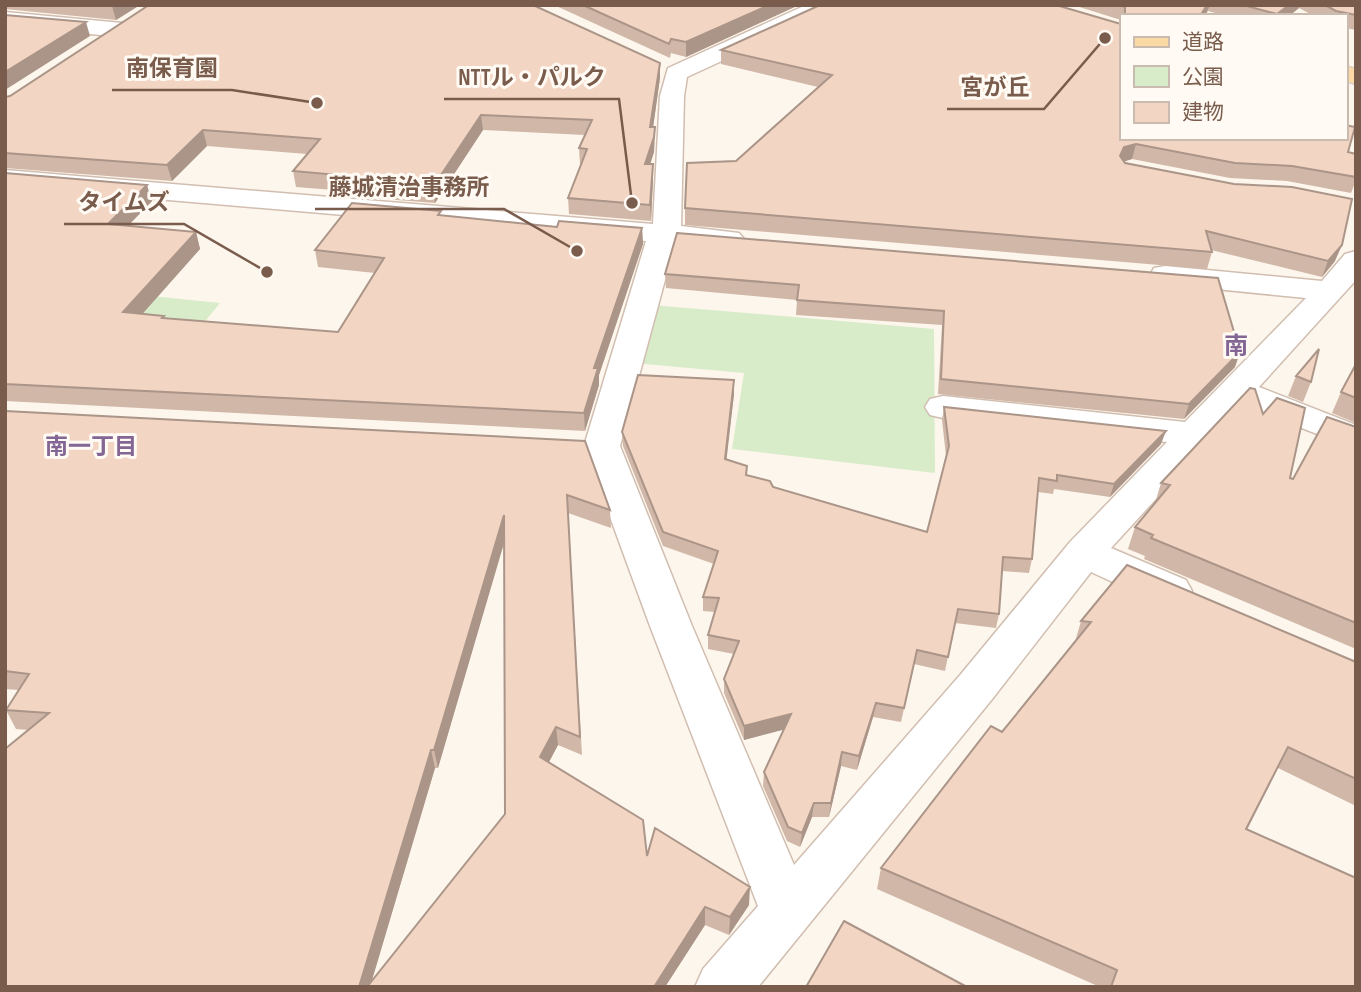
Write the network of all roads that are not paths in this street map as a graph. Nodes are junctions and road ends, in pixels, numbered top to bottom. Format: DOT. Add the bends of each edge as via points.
graph roads {
  1 [pos="14,5"];
  2 [pos="824,5"];
  3 [pos="5,10"];
  4 [pos="5,19"];
  5 [pos="87,52"];
  6 [pos="5,178"];
  7 [pos="663,233"];
  8 [pos="758,241"];
  9 [pos="1142,273"];
  10 [pos="1343,276"];
  11 [pos="1237,391"];
  12 [pos="943,407"];
  13 [pos="1193,435"];
  14 [pos="1356,438"];
  15 [pos="564,444"];
  16 [pos="602,446"];
  17 [pos="1084,552"];
  18 [pos="1202,604"];
  19 [pos="787,912"];
  20 [pos="723,987"];
  1 -- 3 [label="street"];
  2 -- 7 [label="street" via="663,67 672,96 669,220"];
  4 -- 5 [label="street" via="131,24"];
  6 -- 7 [label="street"];
  7 -- 8 [label="street"];
  7 -- 16 [label="street"];
  9 -- 10 [label="street"];
  10 -- 11 [label="street"];
  11 -- 13 [label="street"];
  11 -- 14 [label="street"];
  12 -- 13 [label="street"];
  13 -- 17 [label="street"];
  15 -- 16 [label="street"];
  16 -- 19 [label="street"];
  17 -- 18 [label="street"];
  17 -- 19 [label="street"];
  19 -- 20 [label="street"];
}
